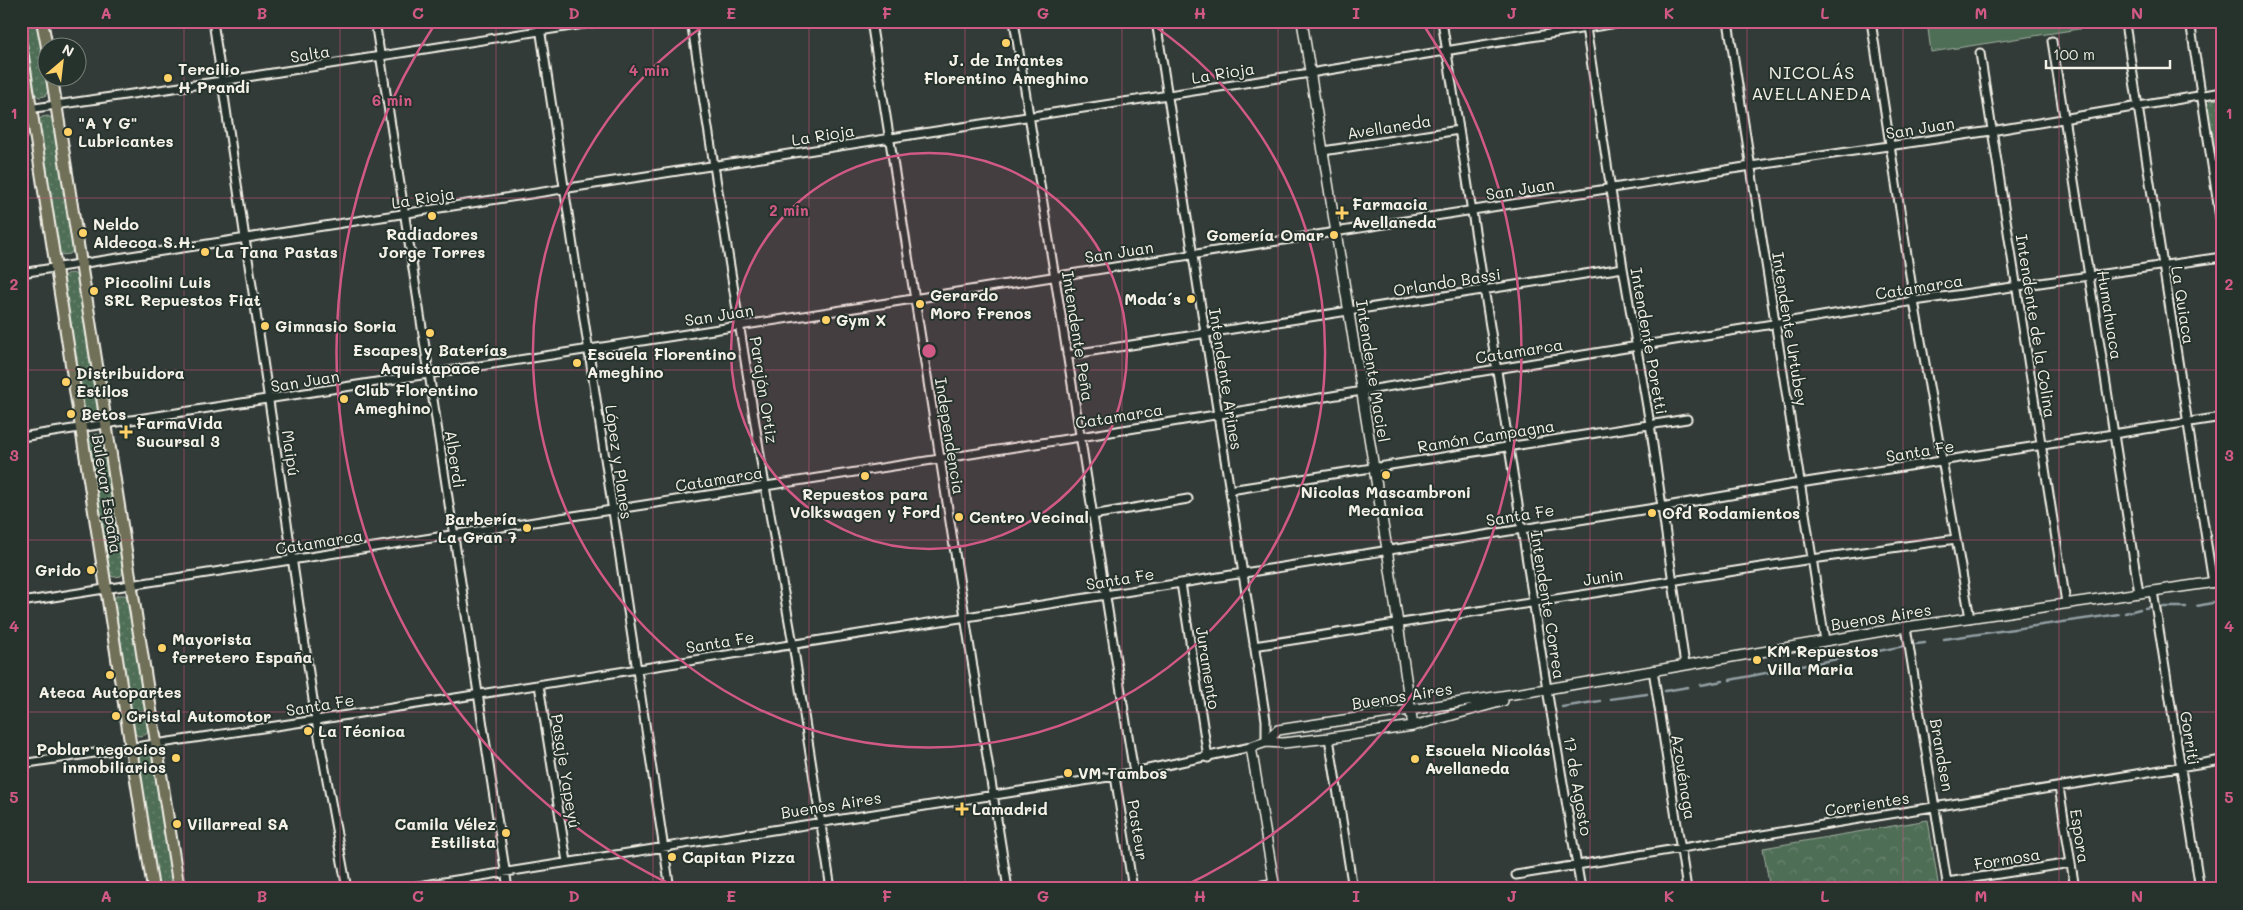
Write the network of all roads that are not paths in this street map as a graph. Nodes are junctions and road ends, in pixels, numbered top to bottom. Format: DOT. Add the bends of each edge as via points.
graph roads {
  1 [pos="42,21"];
  2 [pos="213,21"];
  3 [pos="375,21"];
  4 [pos="539,21"];
  5 [pos="603,21"];
  6 [pos="691,21"];
  7 [pos="871,21"];
  8 [pos="1014,21"];
  9 [pos="1156,21"];
  10 [pos="1302,21"];
  11 [pos="1442,21"];
  12 [pos="1629,21"];
  13 [pos="1728,21"];
  14 [pos="1871,21"];
  15 [pos="2190,21"];
  16 [pos="1586,24"];
  17 [pos="2126,30"];
  18 [pos="541,31"];
  19 [pos="45,38"];
  20 [pos="2052,41"];
  21 [pos="21,44"];
  22 [pos="1447,51"];
  23 [pos="1980,53"];
  24 [pos="382,56"];
  25 [pos="1310,73"];
  26 [pos="222,81"];
  27 [pos="54,88"];
  28 [pos="2222,92"];
  29 [pos="1168,95"];
  30 [pos="2200,96"];
  31 [pos="56,104"];
  32 [pos="2137,106"];
  33 [pos="26,110"];
  34 [pos="1029,117"];
  35 [pos="2065,118"];
  36 [pos="1459,130"];
  37 [pos="1991,131"];
  38 [pos="889,138"];
  39 [pos="1890,146"];
  40 [pos="1323,151"];
  41 [pos="715,165"];
  42 [pos="1751,166"];
  43 [pos="564,189"];
  44 [pos="1611,189"];
  45 [pos="1472,211"];
  46 [pos="405,215"];
  47 [pos="2222,230"];
  48 [pos="1337,232"];
  49 [pos="245,238"];
  50 [pos="1193,254"];
  51 [pos="2222,257"];
  52 [pos="81,264"];
  53 [pos="2163,265"];
  54 [pos="55,268"];
  55 [pos="1623,268"];
  56 [pos="21,273"];
  57 [pos="1054,276"];
  58 [pos="2090,276"];
  59 [pos="2016,287"];
  60 [pos="1484,290"];
  61 [pos="914,300"];
  62 [pos="1914,301"];
  63 [pos="1349,311"];
  64 [pos="1775,324"];
  65 [pos="740,326"];
  66 [pos="1205,334"];
  67 [pos="1636,347"];
  68 [pos="589,350"];
  69 [pos="1067,355"];
  70 [pos="1497,369"];
  71 [pos="428,375"];
  72 [pos="1361,391"];
  73 [pos="270,400"];
  74 [pos="1218,414"];
  75 [pos="2222,417"];
  76 [pos="1686,419"];
  77 [pos="2187,423"];
  78 [pos="1650,424"];
  79 [pos="106,425"];
  80 [pos="81,428"];
  81 [pos="2115,434"];
  82 [pos="1080,436"];
  83 [pos="21,437"];
  84 [pos="2041,445"];
  85 [pos="1509,447"];
  86 [pos="941,458"];
  87 [pos="1942,462"];
  88 [pos="1373,467"];
  89 [pos="1800,483"];
  90 [pos="765,486"];
  91 [pos="1230,490"];
  92 [pos="1188,500"];
  93 [pos="1661,507"];
  94 [pos="612,510"];
  95 [pos="1092,515"];
  96 [pos="1522,528"];
  97 [pos="453,535"];
  98 [pos="1956,539"];
  99 [pos="1387,549"];
  100 [pos="1812,559"];
  101 [pos="293,560"];
  102 [pos="1243,573"];
  103 [pos="1673,580"];
  104 [pos="2217,582"];
  105 [pos="1181,583"];
  106 [pos="131,585"];
  107 [pos="106,588"];
  108 [pos="2153,591"];
  109 [pos="2139,593"];
  110 [pos="1104,595"];
  111 [pos="21,602"];
  112 [pos="1533,602"];
  113 [pos="2066,603"];
  114 [pos="965,617"];
  115 [pos="1970,618"];
  116 [pos="1398,623"];
  117 [pos="1906,627"];
  118 [pos="1825,641"];
  119 [pos="793,644"];
  120 [pos="1254,646"];
  121 [pos="1685,665"];
  122 [pos="636,669"];
  123 [pos="1653,670"];
  124 [pos="539,685"];
  125 [pos="1547,689"];
  126 [pos="478,694"];
  127 [pos="1411,710"];
  128 [pos="316,720"];
  129 [pos="1413,726"];
  130 [pos="1329,738"];
  131 [pos="1266,742"];
  132 [pos="157,744"];
  133 [pos="1251,747"];
  134 [pos="130,748"];
  135 [pos="1208,758"];
  136 [pos="2222,760"];
  137 [pos="21,764"];
  138 [pos="2181,767"];
  139 [pos="1134,773"];
  140 [pos="1115,776"];
  141 [pos="2059,787"];
  142 [pos="994,796"];
  143 [pos="1936,806"];
  144 [pos="821,822"];
  145 [pos="663,847"];
  146 [pos="1681,848"];
  147 [pos="567,862"];
  148 [pos="2071,863"];
  149 [pos="1577,865"];
  150 [pos="506,872"];
  151 [pos="1516,875"];
  152 [pos="1274,886"];
  153 [pos="1948,886"];
  154 [pos="153,889"];
  155 [pos="179,889"];
  156 [pos="347,889"];
  157 [pos="399,889"];
  158 [pos="508,889"];
  159 [pos="670,889"];
  160 [pos="831,889"];
  161 [pos="1008,889"];
  162 [pos="1133,889"];
  163 [pos="1240,889"];
  164 [pos="1352,889"];
  165 [pos="1581,889"];
  166 [pos="1687,889"];
  167 [pos="2075,889"];
  168 [pos="2200,889"];
  1 -- 19 [label="main road"];
  2 -- 26 [label="street, Maipú"];
  3 -- 24 [label="street, Alberdi"];
  4 -- 18 [label="street, López y Planes"];
  5 -- 18 [label="street, Salta"];
  6 -- 41 [label="street, Parajón Ortiz"];
  7 -- 38 [label="street, Independencia"];
  8 -- 34 [label="street, Intendente Peña"];
  9 -- 29 [label="street, Intendente Arines"];
  10 -- 25 [label="main road, Intendente Maciel"];
  11 -- 22 [label="street, Intendente Correa"];
  12 -- 16 [label="street, La Rioja"];
  13 -- 42 [label="street, Intendente Urtubey"];
  14 -- 39 [label="street"];
  15 -- 30 [label="street"];
  16 -- 22 [label="street, La Rioja"];
  16 -- 44 [label="street, Intendente Poretti"];
  17 -- 32 [label="street, La Quiaca"];
  18 -- 24 [label="street, Salta"];
  18 -- 43 [label="street, López y Planes"];
  20 -- 35 [label="street, Humahuaca"];
  21 -- 33 [label="main road, Bulevar España"];
  22 -- 25 [label="street, La Rioja"];
  22 -- 36 [label="street, Intendente Correa"];
  23 -- 37 [label="street, Intendente de la Colina"];
  24 -- 26 [label="street, Salta"];
  24 -- 46 [label="street, Alberdi"];
  25 -- 29 [label="street, La Rioja"];
  25 -- 40 [label="main road, Intendente Maciel"];
  26 -- 31 [label="street, Salta"];
  26 -- 49 [label="street, Maipú"];
  27 -- 31 [label="main road, Bulevar España"];
  28 -- 30 [label="street, San Juan"];
  29 -- 34 [label="street, La Rioja"];
  29 -- 50 [label="street, Intendente Arines"];
  30 -- 32 [label="street, San Juan"];
  30 -- 47 [label="street"];
  31 -- 33 [label="street, Salta"];
  31 -- 52 [label="main road, Bulevar España"];
  32 -- 35 [label="street, San Juan"];
  32 -- 53 [label="street, La Quiaca"];
  33 -- 54 [label="main road, Bulevar España"];
  34 -- 38 [label="street, La Rioja"];
  34 -- 57 [label="street, Intendente Peña"];
  35 -- 37 [label="street, San Juan"];
  35 -- 58 [label="street, Humahuaca"];
  36 -- 40 [label="street, Avellaneda"];
  36 -- 45 [label="street, Intendente Correa"];
  37 -- 39 [label="street, San Juan"];
  37 -- 59 [label="street, Intendente de la Colina"];
  38 -- 41 [label="street, La Rioja"];
  38 -- 61 [label="street, Independencia"];
  39 -- 42 [label="street, San Juan"];
  39 -- 62 [label="street"];
  40 -- 48 [label="main road, Intendente Maciel"];
  41 -- 43 [label="street, La Rioja"];
  41 -- 65 [label="street, Parajón Ortiz"];
  42 -- 44 [label="street, San Juan"];
  42 -- 64 [label="street, Intendente Urtubey"];
  43 -- 46 [label="street, La Rioja"];
  43 -- 68 [label="street, López y Planes"];
  44 -- 45 [label="street, San Juan"];
  44 -- 55 [label="street, Intendente Poretti"];
  45 -- 48 [label="street, San Juan"];
  45 -- 60 [label="street, Intendente Correa"];
  46 -- 49 [label="street, La Rioja"];
  46 -- 71 [label="street, Alberdi"];
  48 -- 50 [label="street, San Juan"];
  48 -- 63 [label="main road, Intendente Maciel"];
  49 -- 52 [label="street, La Rioja"];
  49 -- 73 [label="street, Maipú"];
  50 -- 57 [label="street, San Juan"];
  50 -- 66 [label="street, Intendente Arines"];
  51 -- 53 [label="street, Catamarca"];
  52 -- 54 [label="street, La Rioja"];
  52 -- 79 [label="main road, Bulevar España"];
  53 -- 58 [label="street, Catamarca"];
  53 -- 77 [label="street, La Quiaca"];
  54 -- 56 [label="street, La Rioja"];
  54 -- 80 [label="main road, Bulevar España"];
  55 -- 60 [label="street, Orlando Bassi"];
  55 -- 67 [label="street, Intendente Poretti"];
  57 -- 61 [label="street, San Juan"];
  57 -- 69 [label="street, Intendente Peña"];
  58 -- 59 [label="street, Catamarca"];
  58 -- 81 [label="street, Humahuaca"];
  59 -- 62 [label="street, Catamarca"];
  59 -- 84 [label="street, Intendente de la Colina"];
  60 -- 63 [label="street, Orlando Bassi"];
  60 -- 70 [label="street, Intendente Correa"];
  61 -- 65 [label="street, San Juan"];
  61 -- 86 [label="street, Independencia"];
  62 -- 64 [label="street, Catamarca"];
  62 -- 87 [label="street"];
  63 -- 66 [label="street, Orlando Bassi"];
  63 -- 72 [label="main road, Intendente Maciel"];
  64 -- 67 [label="street, Catamarca"];
  64 -- 89 [label="street, Intendente Urtubey"];
  65 -- 68 [label="street, San Juan"];
  65 -- 90 [label="street, Parajón Ortiz"];
  66 -- 69 [label="street, Orlando Bassi"];
  66 -- 74 [label="street, Intendente Arines"];
  67 -- 70 [label="street, Catamarca"];
  67 -- 78 [label="street, Intendente Poretti"];
  68 -- 71 [label="street, San Juan"];
  68 -- 94 [label="street, López y Planes"];
  69 -- 82 [label="street, Intendente Peña"];
  70 -- 72 [label="street, Catamarca"];
  70 -- 85 [label="street, Intendente Correa"];
  71 -- 73 [label="street, San Juan"];
  71 -- 97 [label="street, Alberdi"];
  72 -- 74 [label="street, Catamarca"];
  72 -- 88 [label="main road, Intendente Maciel"];
  73 -- 79 [label="street, San Juan"];
  73 -- 101 [label="street, Maipú"];
  74 -- 82 [label="street, Catamarca"];
  74 -- 91 [label="street, Intendente Arines"];
  75 -- 77 [label="street, Santa Fe"];
  76 -- 78 [label="street, Ramón Campagna"];
  77 -- 81 [label="street, Santa Fe"];
  77 -- 104 [label="street, La Quiaca"];
  78 -- 85 [label="street, Ramón Campagna"];
  78 -- 93 [label="street, Intendente Poretti"];
  79 -- 80 [label="street, San Juan"];
  79 -- 106 [label="main road, Bulevar España"];
  80 -- 83 [label="street, San Juan"];
  80 -- 107 [label="main road, Bulevar España"];
  81 -- 84 [label="street, Santa Fe"];
  81 -- 109 [label="street, Humahuaca"];
  82 -- 86 [label="street, Catamarca"];
  82 -- 95 [label="street, Intendente Peña"];
  84 -- 87 [label="street, Santa Fe"];
  84 -- 113 [label="street, Intendente de la Colina"];
  85 -- 88 [label="street, Ramón Campagna"];
  85 -- 96 [label="street, Intendente Correa"];
  86 -- 90 [label="street, Catamarca"];
  86 -- 114 [label="street, Independencia"];
  87 -- 89 [label="street, Santa Fe"];
  87 -- 98 [label="street"];
  88 -- 91 [label="street, Ramón Campagna"];
  88 -- 99 [label="main road, Intendente Maciel"];
  89 -- 93 [label="street, Santa Fe"];
  89 -- 100 [label="street, Intendente Urtubey"];
  90 -- 94 [label="street, Catamarca"];
  90 -- 119 [label="street, Parajón Ortiz"];
  91 -- 102 [label="street, Intendente Arines"];
  92 -- 95 [label="street"];
  93 -- 96 [label="street, Santa Fe"];
  93 -- 103 [label="street, Intendente Poretti"];
  94 -- 97 [label="street, Catamarca"];
  94 -- 122 [label="street, López y Planes"];
  95 -- 110 [label="street, Intendente Peña"];
  96 -- 99 [label="street, Santa Fe"];
  96 -- 112 [label="street, Intendente Correa"];
  97 -- 101 [label="street, Catamarca"];
  97 -- 126 [label="street, Alberdi"];
  98 -- 100 [label="street, Junin"];
  98 -- 115 [label="street"];
  99 -- 102 [label="street, Santa Fe"];
  99 -- 116 [label="main road, Intendente Maciel"];
  100 -- 103 [label="street, Junin"];
  100 -- 118 [label="street, Intendente Urtubey"];
  101 -- 106 [label="street, Catamarca"];
  101 -- 128 [label="street, Maipú"];
  102 -- 105 [label="street, Santa Fe"];
  102 -- 120 [label="street, Intendente Arines"];
  103 -- 112 [label="street, Junin"];
  103 -- 121 [label="street, Intendente Poretti"];
  104 -- 108 [label="main road, Buenos Aires"];
  105 -- 110 [label="street, Santa Fe"];
  105 -- 135 [label="street, Juramento"];
  106 -- 107 [label="street, Catamarca"];
  106 -- 132 [label="main road, Bulevar España"];
  107 -- 111 [label="street, Catamarca"];
  107 -- 134 [label="main road, Bulevar España"];
  108 -- 109 [label="main road, Buenos Aires"];
  108 -- 138 [label="street, Gorriti"];
  109 -- 113 [label="main road, Buenos Aires"];
  110 -- 114 [label="street, Santa Fe"];
  110 -- 139 [label="street, Intendente Peña"];
  112 -- 116 [label="street, Junin"];
  112 -- 125 [label="street, Intendente Correa"];
  113 -- 115 [label="main road, Buenos Aires"];
  114 -- 119 [label="street, Santa Fe"];
  114 -- 142 [label="street, Independencia"];
  115 -- 117 [label="main road, Buenos Aires"];
  116 -- 120 [label="street, Junin"];
  116 -- 127 [label="main road, Intendente Maciel"];
  117 -- 118 [label="main road, Buenos Aires"];
  117 -- 143 [label="street, Brandsen"];
  118 -- 121 [label="main road, Buenos Aires"];
  119 -- 122 [label="street, Santa Fe"];
  119 -- 144 [label="street, Parajón Ortiz"];
  120 -- 131 [label="street, Intendente Arines" via="1266,720"];
  121 -- 123 [label="main road, Buenos Aires"];
  122 -- 124 [label="street, Santa Fe"];
  122 -- 145 [label="street, López y Planes"];
  123 -- 125 [label="main road, Buenos Aires"];
  123 -- 146 [label="street, Azcuénaga"];
  124 -- 126 [label="street, Santa Fe"];
  124 -- 147 [label="street, Pasaje Yapeyú"];
  125 -- 127 [label="main road, Buenos Aires"];
  125 -- 129 [label="main road, Buenos Aires"];
  125 -- 149 [label="street, 17 de Agosto"];
  126 -- 128 [label="street, Santa Fe"];
  126 -- 150 [label="street, Alberdi"];
  127 -- 129 [label="main road, Intendente Maciel"];
  127 -- 131 [label="main road, Buenos Aires" via="1278,730"];
  128 -- 132 [label="street, Santa Fe"];
  128 -- 156 [label="street, Maipú"];
  129 -- 130 [label="main road, Buenos Aires"];
  130 -- 131 [label="main road, Buenos Aires"];
  130 -- 164 [label="street"];
  131 -- 133 [label="main road, Buenos Aires"];
  132 -- 134 [label="street, Santa Fe"];
  132 -- 155 [label="main road, Bulevar España"];
  133 -- 135 [label="street, Buenos Aires"];
  133 -- 152 [label="main road"];
  134 -- 137 [label="street, Santa Fe"];
  134 -- 154 [label="main road, Bulevar España"];
  135 -- 139 [label="street, Buenos Aires"];
  136 -- 138 [label="street, Corrientes"];
  138 -- 141 [label="street, Corrientes"];
  138 -- 168 [label="street, Gorriti"];
  139 -- 140 [label="street, Buenos Aires"];
  140 -- 142 [label="street, Buenos Aires"];
  140 -- 162 [label="street, Pasteur"];
  141 -- 143 [label="street, Corrientes"];
  141 -- 148 [label="street, Espora"];
  142 -- 144 [label="street, Buenos Aires"];
  142 -- 161 [label="street, Independencia"];
  143 -- 146 [label="street, Corrientes"];
  143 -- 153 [label="street, Brandsen"];
  144 -- 145 [label="street, Buenos Aires"];
  144 -- 160 [label="street, Parajón Ortiz"];
  145 -- 147 [label="street, Buenos Aires"];
  145 -- 159 [label="street"];
  146 -- 149 [label="street, Corrientes"];
  146 -- 166 [label="street, Azcuénaga"];
  147 -- 150 [label="street, Buenos Aires"];
  148 -- 153 [label="street, Formosa"];
  148 -- 167 [label="street, Espora"];
  149 -- 151 [label="street, Corrientes"];
  149 -- 165 [label="street, 17 de Agosto"];
  150 -- 157 [label="street, Buenos Aires"];
  150 -- 158 [label="street, Alberdi"];
  152 -- 163 [label="street"];
}
